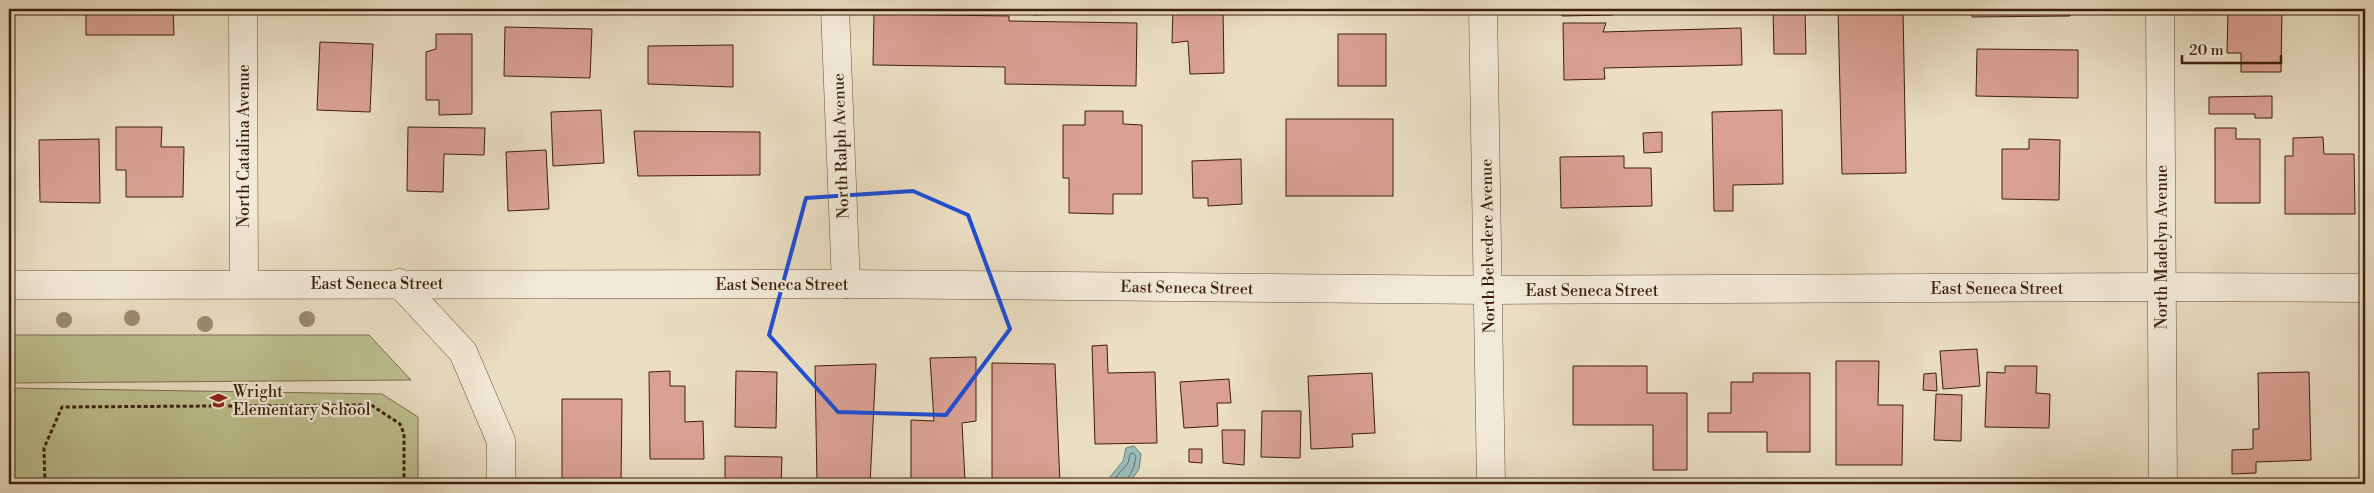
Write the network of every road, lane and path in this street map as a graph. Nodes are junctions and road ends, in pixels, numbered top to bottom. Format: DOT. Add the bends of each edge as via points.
graph roads {
  1 [pos="243,9"];
  2 [pos="835,9"];
  3 [pos="1483,9"];
  4 [pos="2160,9"];
  5 [pos="399,283"];
  6 [pos="244,284"];
  7 [pos="846,284"];
  8 [pos="9,285"];
  9 [pos="2161,287"];
  10 [pos="2365,288"];
  11 [pos="1488,290"];
  12 [pos="45,484"];
  13 [pos="404,484"];
  14 [pos="501,484"];
  15 [pos="1491,484"];
  16 [pos="2163,484"];
  1 -- 6 [label="street, North Catalina Avenue"];
  2 -- 7 [label="street, North Ralph Avenue"];
  3 -- 11 [label="street, North Belvedere Avenue"];
  4 -- 9 [label="street, North Madelyn Avenue"];
  5 -- 6 [label="street, East Seneca Street"];
  5 -- 7 [label="street, East Seneca Street"];
  5 -- 14 [label="street" via="463,352 501,441"];
  6 -- 8 [label="street, East Seneca Street"];
  7 -- 11 [label="street, East Seneca Street"];
  9 -- 10 [label="street, East Seneca Street"];
  9 -- 11 [label="street, East Seneca Street"];
  9 -- 16 [label="street, North Madelyn Avenue"];
  11 -- 15 [label="street, North Belvedere Avenue"];
  12 -- 13 [label="path" via="44,448 62,407 371,405 400,424 404,434"];
}
